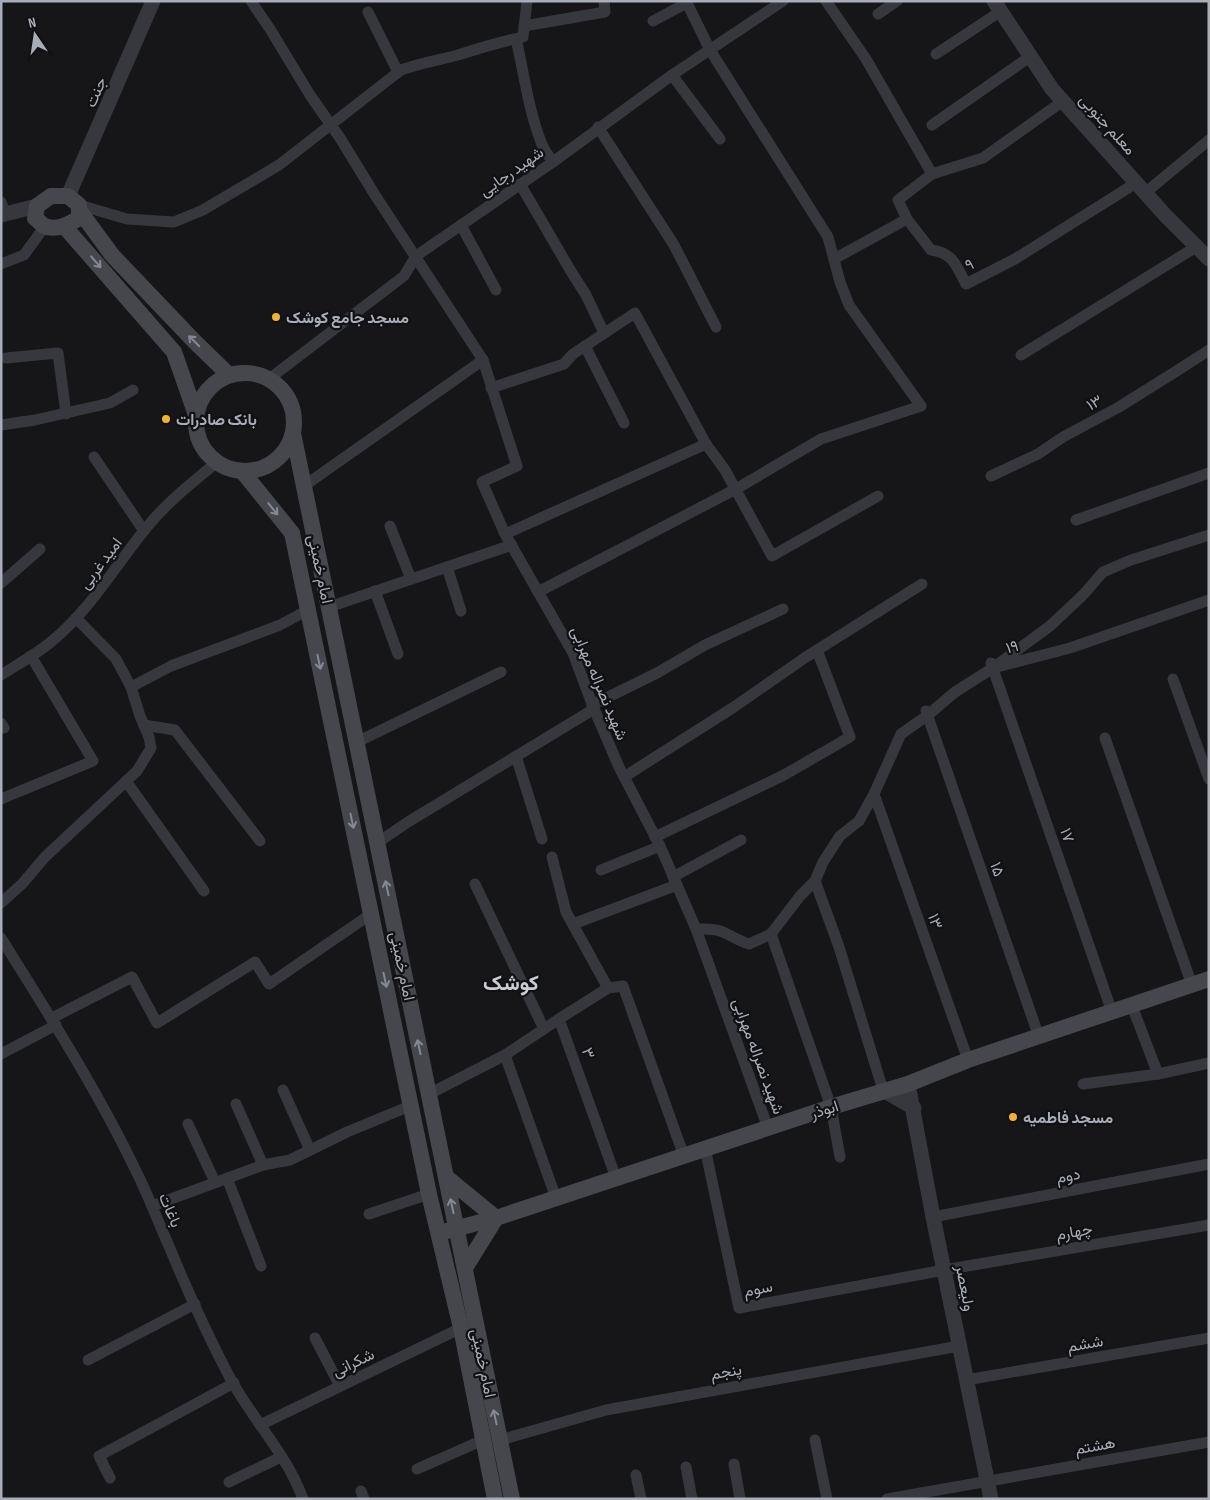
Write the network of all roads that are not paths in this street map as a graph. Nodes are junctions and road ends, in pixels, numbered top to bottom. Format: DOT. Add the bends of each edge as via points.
graph roads {
  1 [pos="153,1"];
  2 [pos="251,1"];
  3 [pos="527,1"];
  4 [pos="604,1"];
  5 [pos="783,1"];
  6 [pos="826,1"];
  7 [pos="897,1"];
  8 [pos="689,2"];
  9 [pos="997,6"];
  10 [pos="368,12"];
  11 [pos="878,14"];
  12 [pos="653,22"];
  13 [pos="524,26"];
  14 [pos="516,39"];
  15 [pos="710,50"];
  16 [pos="936,54"];
  17 [pos="1031,56"];
  18 [pos="398,72"];
  19 [pos="672,74"];
  20 [pos="1063,101"];
  21 [pos="330,124"];
  22 [pos="932,125"];
  23 [pos="598,127"];
  24 [pos="720,139"];
  25 [pos="1209,140"];
  26 [pos="553,162"];
  27 [pos="932,174"];
  28 [pos="520,184"];
  29 [pos="1141,188"];
  30 [pos="76,204"];
  31 [pos="36,206"];
  32 [pos="3,210"];
  33 [pos="907,218"];
  34 [pos="461,225"];
  35 [pos="45,226"];
  36 [pos="64,226"];
  37 [pos="1196,247"];
  38 [pos="416,256"];
  39 [pos="1209,259"];
  40 [pos="834,260"];
  41 [pos="1,264"];
  42 [pos="496,290"];
  43 [pos="716,327"];
  44 [pos="604,333"];
  45 [pos="585,346"];
  46 [pos="1209,350"];
  47 [pos="1020,355"];
  48 [pos="6,358"];
  49 [pos="483,360"];
  50 [pos="229,375"];
  51 [pos="269,379"];
  52 [pos="491,388"];
  53 [pos="133,390"];
  54 [pos="66,414"];
  55 [pos="196,415"];
  56 [pos="624,423"];
  57 [pos="1,425"];
  58 [pos="293,433"];
  59 [pos="706,444"];
  60 [pos="94,457"];
  61 [pos="217,462"];
  62 [pos="242,471"];
  63 [pos="1209,474"];
  64 [pos="991,476"];
  65 [pos="304,486"];
  66 [pos="736,489"];
  67 [pos="878,496"];
  68 [pos="1076,520"];
  69 [pos="390,526"];
  70 [pos="144,531"];
  71 [pos="505,534"];
  72 [pos="1209,535"];
  73 [pos="512,545"];
  74 [pos="40,549"];
  75 [pos="447,567"];
  76 [pos="411,579"];
  77 [pos="1,583"];
  78 [pos="922,584"];
  79 [pos="376,591"];
  80 [pos="538,592"];
  81 [pos="1209,600"];
  82 [pos="329,607"];
  83 [pos="783,609"];
  84 [pos="308,610"];
  85 [pos="460,611"];
  86 [pos="76,618"];
  87 [pos="817,650"];
  88 [pos="398,654"];
  89 [pos="31,656"];
  90 [pos="992,665"];
  91 [pos="501,672"];
  92 [pos="1,675"];
  93 [pos="1174,679"];
  94 [pos="131,687"];
  95 [pos="593,707"];
  96 [pos="927,713"];
  97 [pos="144,725"];
  98 [pos="1105,738"];
  99 [pos="357,742"];
  100 [pos="516,756"];
  101 [pos="624,777"];
  102 [pos="1209,779"];
  103 [pos="126,782"];
  104 [pos="874,794"];
  105 [pos="1,799"];
  106 [pos="542,839"];
  107 [pos="741,840"];
  108 [pos="260,841"];
  109 [pos="658,841"];
  110 [pos="377,843"];
  111 [pos="552,857"];
  112 [pos="601,870"];
  113 [pos="675,881"];
  114 [pos="815,881"];
  115 [pos="475,884"];
  116 [pos="204,891"];
  117 [pos="1,903"];
  118 [pos="371,914"];
  119 [pos="573,924"];
  120 [pos="696,929"];
  121 [pos="771,934"];
  122 [pos="1,938"];
  123 [pos="1209,980"];
  124 [pos="1192,985"];
  125 [pos="608,988"];
  126 [pos="1132,1006"];
  127 [pos="1112,1012"];
  128 [pos="559,1019"];
  129 [pos="54,1022"];
  130 [pos="544,1029"];
  131 [pos="1039,1037"];
  132 [pos="1,1054"];
  133 [pos="505,1055"];
  134 [pos="968,1060"];
  135 [pos="1209,1063"];
  136 [pos="1158,1074"];
  137 [pos="908,1084"];
  138 [pos="1083,1084"];
  139 [pos="283,1090"];
  140 [pos="883,1090"];
  141 [pos="429,1094"];
  142 [pos="236,1104"];
  143 [pos="410,1106"];
  144 [pos="831,1107"];
  145 [pos="914,1108"];
  146 [pos="188,1124"];
  147 [pos="768,1128"];
  148 [pos="705,1148"];
  149 [pos="310,1150"];
  150 [pos="684,1156"];
  151 [pos="840,1157"];
  152 [pos="1209,1164"];
  153 [pos="263,1165"];
  154 [pos="446,1177"];
  155 [pos="227,1178"];
  156 [pos="616,1178"];
  157 [pos="215,1182"];
  158 [pos="429,1194"];
  159 [pos="556,1198"];
  160 [pos="152,1206"];
  161 [pos="370,1214"];
  162 [pos="933,1217"];
  163 [pos="496,1218"];
  164 [pos="1209,1225"];
  165 [pos="457,1229"];
  166 [pos="437,1234"];
  167 [pos="261,1266"];
  168 [pos="465,1268"];
  169 [pos="944,1270"];
  170 [pos="195,1304"];
  171 [pos="461,1328"];
  172 [pos="315,1338"];
  173 [pos="1209,1338"];
  174 [pos="960,1346"];
  175 [pos="88,1360"];
  176 [pos="966,1380"];
  177 [pos="234,1383"];
  178 [pos="340,1386"];
  179 [pos="260,1425"];
  180 [pos="483,1440"];
  181 [pos="500,1440"];
  182 [pos="815,1440"];
  183 [pos="1209,1442"];
  184 [pos="281,1457"];
  185 [pos="734,1464"];
  186 [pos="686,1467"];
  187 [pos="417,1469"];
  188 [pos="636,1476"];
  189 [pos="110,1478"];
  190 [pos="987,1481"];
  191 [pos="229,1482"];
  192 [pos="303,1499"];
  193 [pos="495,1499"];
  194 [pos="512,1499"];
  195 [pos="641,1499"];
  196 [pos="692,1499"];
  197 [pos="740,1499"];
  198 [pos="827,1499"];
  199 [pos="888,1499"];
  200 [pos="990,1499"];
  1 -- 30 [label="street, جنت"];
  2 -- 21 [label="street, شهید نصراله مهرابی"];
  3 -- 13 [label="street"];
  4 -- 13 [label="street" via="605,12"];
  5 -- 15 [label="street, شهید رجایی"];
  6 -- 27 [label="street" via="866,59"];
  7 -- 11 [label="street"];
  8 -- 12 [label="street"];
  8 -- 15 [label="street"];
  9 -- 16 [label="street"];
  9 -- 17 [label="street, معلم جنوبی"];
  10 -- 18 [label="street"];
  13 -- 14 [label="street" via="523,37"];
  14 -- 18 [label="street" via="425,61"];
  14 -- 26 [label="street" via="528,103 541,143"];
  15 -- 19 [label="street, شهید رجایی"];
  15 -- 40 [label="street" via="828,237"];
  17 -- 20 [label="street, معلم جنوبی"];
  17 -- 22 [label="street"];
  18 -- 21 [label="street"];
  19 -- 23 [label="street, شهید رجایی"];
  19 -- 24 [label="street"];
  20 -- 27 [label="street" via="983,158"];
  20 -- 29 [label="street, معلم جنوبی"];
  21 -- 30 [label="street" via="280,165 203,210 174,222 127,219"];
  21 -- 38 [label="street, شهید نصراله مهرابی"];
  23 -- 26 [label="street, شهید رجایی"];
  23 -- 43 [label="street" via="674,245"];
  25 -- 29 [label="street"];
  26 -- 28 [label="street, شهید رجایی"];
  27 -- 33 [label="street" via="898,200"];
  28 -- 34 [label="street, شهید رجایی"];
  28 -- 44 [label="street" via="586,295"];
  29 -- 33 [label="street, ۹" via="966,284 951,256 931,250"];
  29 -- 37 [label="street, معلم جنوبی"];
  30 -- 31 [label="main road" via="51,196"];
  30 -- 36 [label="main road" via="80,218"];
  50 -- 30 [label="main road, one-way" via="112,256"];
  31 -- 32 [label="street"];
  31 -- 35 [label="main road" via="35,218"];
  33 -- 40 [label="street"];
  34 -- 38 [label="street, شهید رجایی"];
  34 -- 42 [label="street"];
  35 -- 36 [label="main road"];
  35 -- 41 [label="street" via="24,255"];
  36 -- 55 [label="main road, one-way" via="174,352"];
  37 -- 39 [label="street, معلم جنوبی"];
  37 -- 47 [label="street"];
  38 -- 49 [label="street, شهید نصراله مهرابی"];
  38 -- 51 [label="street, شهید رجایی" via="404,276"];
  40 -- 66 [label="street" via="849,305 921,406 821,439"];
  44 -- 45 [label="street"];
  44 -- 59 [label="street" via="635,313"];
  45 -- 52 [label="street" via="564,364"];
  45 -- 56 [label="street"];
  46 -- 64 [label="street, ۱۳" via="1038,454"];
  48 -- 54 [label="street" via="58,353"];
  49 -- 52 [label="street, شهید نصراله مهرابی"];
  49 -- 65 [label="street"];
  50 -- 51 [label="main road" via="256,374"];
  50 -- 55 [label="main road" via="207,390"];
  51 -- 58 [label="main road" via="287,396 294,420"];
  52 -- 71 [label="street, شهید نصراله مهرابی" via="517,466 482,482"];
  53 -- 54 [label="street" via="110,403"];
  54 -- 57 [label="street"];
  55 -- 61 [label="main road" via="199,442"];
  58 -- 62 [label="main road" via="288,446 269,465"];
  58 -- 65 [label="main road, امام خمینی"];
  59 -- 66 [label="street"];
  59 -- 71 [label="street"];
  60 -- 70 [label="street"];
  61 -- 62 [label="main road" via="229,469"];
  61 -- 70 [label="street, امید غربی" via="175,496"];
  62 -- 84 [label="main road, امام خمینی, one-way" via="292,533"];
  63 -- 68 [label="street"];
  65 -- 82 [label="main road, امام خمینی"];
  66 -- 67 [label="street" via="772,556"];
  66 -- 80 [label="street"];
  69 -- 76 [label="street"];
  70 -- 86 [label="street, امید غربی" via="116,571"];
  71 -- 73 [label="street, شهید نصراله مهرابی"];
  72 -- 90 [label="street" via="1103,572 1050,626"];
  73 -- 75 [label="street"];
  73 -- 80 [label="street, شهید نصراله مهرابی"];
  74 -- 77 [label="street"];
  75 -- 76 [label="street"];
  75 -- 85 [label="street"];
  76 -- 79 [label="street"];
  78 -- 87 [label="street"];
  79 -- 82 [label="street"];
  79 -- 88 [label="street"];
  80 -- 95 [label="street, شهید نصراله مهرابی" via="573,653"];
  81 -- 90 [label="street, ۱۹" via="1070,648"];
  82 -- 99 [label="main road, امام خمینی"];
  83 -- 95 [label="street" via="705,645"];
  84 -- 94 [label="street" via="280,625 171,666"];
  84 -- 118 [label="main road, امام خمینی, one-way"];
  86 -- 89 [label="street, امید غربی" via="52,642"];
  86 -- 94 [label="street" via="116,659"];
  87 -- 101 [label="street"];
  87 -- 109 [label="street" via="850,738"];
  89 -- 92 [label="street, امید غربی"];
  89 -- 105 [label="street" via="93,761"];
  90 -- 96 [label="street, ۱۹"];
  90 -- 127 [label="street, ۱۷"];
  91 -- 99 [label="street"];
  93 -- 102 [label="street"];
  94 -- 97 [label="street"];
  95 -- 100 [label="street"];
  95 -- 101 [label="street, شهید نصراله مهرابی"];
  96 -- 104 [label="street, ۱۹" via="901,734"];
  96 -- 131 [label="street, ۱۵"];
  97 -- 103 [label="street" via="151,748"];
  97 -- 108 [label="street" via="175,730"];
  98 -- 124 [label="street"];
  99 -- 110 [label="main road, امام خمینی"];
  100 -- 106 [label="street"];
  100 -- 110 [label="street"];
  101 -- 109 [label="street, شهید نصراله مهرابی"];
  103 -- 116 [label="street"];
  103 -- 117 [label="street"];
  104 -- 114 [label="street, ۱۹" via="859,821 840,836"];
  104 -- 134 [label="street, ۱۳"];
  107 -- 113 [label="street"];
  109 -- 112 [label="street"];
  109 -- 113 [label="street, شهید نصراله مهرابی"];
  141 -- 110 [label="main road, امام خمینی, one-way"];
  111 -- 119 [label="street" via="566,912"];
  113 -- 119 [label="street"];
  113 -- 120 [label="street, شهید نصراله مهرابی"];
  114 -- 121 [label="street, ۱۹"];
  114 -- 140 [label="street"];
  115 -- 130 [label="street"];
  118 -- 129 [label="street" via="268,984 254,962 157,1024 132,976"];
  118 -- 143 [label="main road, امام خمینی, one-way"];
  119 -- 125 [label="street"];
  120 -- 121 [label="street" via="722,931 749,944"];
  120 -- 147 [label="street, شهید نصراله مهرابی"];
  121 -- 144 [label="street"];
  122 -- 129 [label="street, باغات"];
  123 -- 124 [label="main road, ابوذر"];
  124 -- 126 [label="main road, ابوذر"];
  125 -- 128 [label="street"];
  125 -- 150 [label="street" via="623,986"];
  126 -- 127 [label="main road, ابوذر"];
  126 -- 136 [label="street"];
  127 -- 131 [label="main road, ابوذر"];
  128 -- 130 [label="street"];
  128 -- 156 [label="street, ۳"];
  129 -- 132 [label="street"];
  129 -- 160 [label="street, باغات" via="97,1095"];
  130 -- 133 [label="street"];
  131 -- 134 [label="main road, ابوذر"];
  133 -- 141 [label="street"];
  133 -- 159 [label="street"];
  134 -- 137 [label="main road, ابوذر"];
  135 -- 136 [label="street"];
  136 -- 138 [label="street"];
  137 -- 140 [label="main road, ابوذر"];
  137 -- 145 [label="street, ولیعصر"];
  139 -- 149 [label="street"];
  140 -- 144 [label="main road, ابوذر"];
  140 -- 145 [label="street"];
  141 -- 154 [label="main road, امام خمینی"];
  142 -- 153 [label="street"];
  143 -- 149 [label="street"];
  143 -- 158 [label="main road, امام خمینی"];
  144 -- 147 [label="main road, ابوذر"];
  144 -- 151 [label="street"];
  145 -- 162 [label="street, ولیعصر"];
  146 -- 157 [label="street"];
  147 -- 148 [label="main road, ابوذر"];
  148 -- 150 [label="main road, ابوذر"];
  148 -- 169 [label="street, سوم" via="739,1308"];
  149 -- 153 [label="street" via="290,1160"];
  150 -- 156 [label="main road, ابوذر"];
  152 -- 162 [label="street, دوم"];
  153 -- 155 [label="street"];
  154 -- 163 [label="main road"];
  165 -- 154 [label="main road, امام خمینی, one-way"];
  155 -- 157 [label="street"];
  155 -- 167 [label="street"];
  156 -- 159 [label="main road, ابوذر"];
  157 -- 160 [label="street"];
  158 -- 161 [label="street"];
  158 -- 166 [label="main road, امام خمینی"];
  159 -- 163 [label="main road, ابوذر"];
  160 -- 170 [label="street, باغات"];
  162 -- 169 [label="street, ولیعصر"];
  163 -- 165 [label="main road, ابوذر"];
  163 -- 168 [label="main road"];
  164 -- 169 [label="street, چهارم"];
  165 -- 166 [label="main road, ابوذر"];
  165 -- 168 [label="main road, امام خمینی"];
  166 -- 171 [label="main road, امام خمینی"];
  181 -- 168 [label="main road, امام خمینی, one-way"];
  169 -- 174 [label="street, ولیعصر"];
  170 -- 175 [label="street"];
  170 -- 177 [label="street, باغات"];
  171 -- 178 [label="street, شکرانی"];
  171 -- 180 [label="main road, امام خمینی"];
  172 -- 178 [label="street"];
  173 -- 176 [label="street, ششم"];
  174 -- 176 [label="street, ولیعصر"];
  174 -- 181 [label="street, پنجم" via="606,1410"];
  176 -- 190 [label="street, ولیعصر"];
  177 -- 179 [label="street, باغات"];
  177 -- 189 [label="street" via="99,1456"];
  178 -- 179 [label="street, شکرانی"];
  179 -- 184 [label="street, باغات"];
  180 -- 187 [label="street"];
  180 -- 193 [label="main road, امام خمینی"];
  181 -- 194 [label="main road, امام خمینی"];
  182 -- 198 [label="street"];
  183 -- 190 [label="street, هشتم"];
  184 -- 191 [label="street"];
  184 -- 192 [label="street, باغات"];
  185 -- 197 [label="street"];
  186 -- 196 [label="street"];
  188 -- 195 [label="street"];
  190 -- 199 [label="street, هشتم"];
  190 -- 200 [label="street, ولیعصر"];
}
